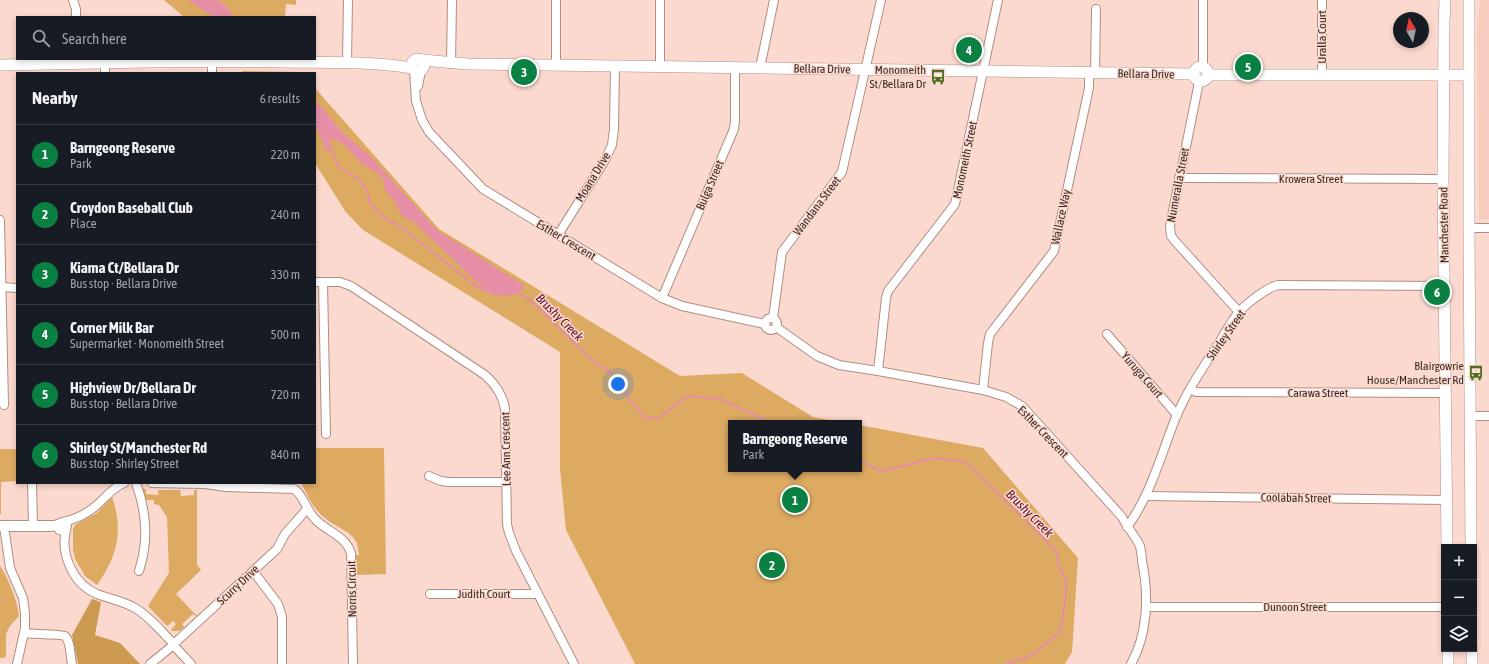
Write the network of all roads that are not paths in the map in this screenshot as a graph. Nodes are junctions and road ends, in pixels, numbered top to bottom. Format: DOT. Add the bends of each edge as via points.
graph roads {
  1 [pos="73,0"];
  2 [pos="348,0"];
  3 [pos="452,0"];
  4 [pos="556,0"];
  5 [pos="660,0"];
  6 [pos="774,0"];
  7 [pos="881,0"];
  8 [pos="998,0"];
  9 [pos="1203,0"];
  10 [pos="1322,0"];
  11 [pos="1445,0"];
  12 [pos="1469,0"];
  13 [pos="1096,9"];
  14 [pos="76,16"];
  15 [pos="75,61"];
  16 [pos="212,61"];
  17 [pos="347,62"];
  18 [pos="451,64"];
  19 [pos="0,65"];
  20 [pos="556,65"];
  21 [pos="615,66"];
  22 [pos="418,67"];
  23 [pos="660,67"];
  24 [pos="105,68"];
  25 [pos="735,68"];
  26 [pos="760,68"];
  27 [pos="865,70"];
  28 [pos="1206,71"];
  29 [pos="212,72"];
  30 [pos="984,72"];
  31 [pos="1092,73"];
  32 [pos="1322,74"];
  33 [pos="1444,74"];
  34 [pos="1469,75"];
  35 [pos="1196,78"];
  36 [pos="1180,178"];
  37 [pos="1443,179"];
  38 [pos="0,220"];
  39 [pos="1469,228"];
  40 [pos="1489,228"];
  41 [pos="558,235"];
  42 [pos="319,282"];
  43 [pos="1445,286"];
  44 [pos="16,289"];
  45 [pos="1,290"];
  46 [pos="662,298"];
  47 [pos="1239,312"];
  48 [pos="773,318"];
  49 [pos="765,324"];
  50 [pos="776,327"];
  51 [pos="1107,334"];
  52 [pos="878,371"];
  53 [pos="1190,389"];
  54 [pos="983,390"];
  55 [pos="1446,393"];
  56 [pos="4,405"];
  57 [pos="1177,415"];
  58 [pos="1471,416"];
  59 [pos="1489,416"];
  60 [pos="326,434"];
  61 [pos="429,476"];
  62 [pos="506,482"];
  63 [pos="32,484"];
  64 [pos="122,484"];
  65 [pos="136,484"];
  66 [pos="205,484"];
  67 [pos="1146,496"];
  68 [pos="1447,500"];
  69 [pos="308,511"];
  70 [pos="4,526"];
  71 [pos="33,526"];
  72 [pos="1127,527"];
  73 [pos="61,528"];
  74 [pos="1447,544"];
  75 [pos="1471,544"];
  76 [pos="139,571"];
  77 [pos="251,573"];
  78 [pos="430,594"];
  79 [pos="538,594"];
  80 [pos="1146,607"];
  81 [pos="1441,607"];
  82 [pos="24,633"];
  83 [pos="174,644"];
  84 [pos="1448,652"];
  85 [pos="1472,652"];
  86 [pos="17,664"];
  87 [pos="72,664"];
  88 [pos="150,664"];
  89 [pos="191,664"];
  90 [pos="282,664"];
  91 [pos="353,664"];
  92 [pos="574,664"];
  93 [pos="1131,664"];
  94 [pos="1448,664"];
  95 [pos="1472,664"];
  1 -- 14 [label="street"];
  2 -- 17 [label="street"];
  3 -- 18 [label="street"];
  4 -- 20 [label="street"];
  5 -- 23 [label="street"];
  6 -- 26 [label="street"];
  7 -- 27 [label="street, Wandana Street"];
  8 -- 30 [label="street, Monomeith Street"];
  9 -- 28 [label="street"];
  10 -- 32 [label="street, Uralla Court"];
  11 -- 33 [label="main road, Manchester Road"];
  12 -- 34 [label="main road, Manchester Road"];
  13 -- 31 [label="street, Wallace Way"];
  15 -- 19 [label="main road, Bellara Drive"];
  15 -- 24 [label="main road, Bellara Drive"];
  16 -- 17 [label="main road, Bellara Drive"];
  16 -- 24 [label="main road, Bellara Drive"];
  16 -- 29 [label="street"];
  17 -- 22 [label="main road, Bellara Drive"];
  18 -- 20 [label="main road, Bellara Drive"];
  18 -- 22 [label="main road, Bellara Drive"];
  20 -- 21 [label="main road, Bellara Drive"];
  21 -- 23 [label="main road, Bellara Drive"];
  21 -- 41 [label="street, Moana Drive" via="612,145"];
  22 -- 41 [label="street, Esther Crescent" via="416,92 419,113 425,126 483,189"];
  23 -- 25 [label="main road, Bellara Drive"];
  25 -- 26 [label="main road, Bellara Drive"];
  25 -- 46 [label="street, Bulga Street" via="734,129"];
  26 -- 27 [label="main road, Bellara Drive"];
  27 -- 30 [label="main road, Bellara Drive"];
  27 -- 48 [label="street, Wandana Street" via="842,172 782,252"];
  28 -- 32 [label="main road"];
  28 -- 35 [label="main road" via="1196,68"];
  30 -- 31 [label="main road, Bellara Drive"];
  30 -- 52 [label="street, Monomeith Street" via="955,204 888,291"];
  31 -- 35 [label="main road, Bellara Drive"];
  31 -- 54 [label="street, Wallace Way" via="1054,251 990,334"];
  32 -- 33 [label="main road"];
  33 -- 34 [label="main road"];
  33 -- 37 [label="main road, Manchester Road"];
  34 -- 39 [label="main road, Manchester Road"];
  35 -- 36 [label="street, Numeralla Street"];
  36 -- 37 [label="street, Krowera Street"];
  36 -- 47 [label="street, Numeralla Street" via="1170,226 1171,236"];
  37 -- 43 [label="main road, Manchester Road"];
  38 -- 45 [label="street"];
  39 -- 40 [label="street"];
  39 -- 58 [label="main road, Manchester Road"];
  41 -- 46 [label="street, Esther Crescent"];
  42 -- 60 [label="street"];
  42 -- 62 [label="street, Lee Ann Crescent" via="340,282 351,286 491,380 502,395 505,410"];
  43 -- 47 [label="street, Shirley Street" via="1278,286 1266,290"];
  43 -- 55 [label="main road, Manchester Road"];
  44 -- 45 [label="street"];
  45 -- 56 [label="street"];
  46 -- 49 [label="street, Esther Crescent" via="682,306"];
  47 -- 53 [label="street, Shirley Street"];
  48 -- 49 [label="street" via="767,319"];
  48 -- 50 [label="street" via="777,322"];
  49 -- 50 [label="street" via="770,330"];
  50 -- 52 [label="street, Esther Crescent" via="817,356 839,365"];
  51 -- 57 [label="street, Yuruga Court"];
  52 -- 54 [label="street, Esther Crescent"];
  53 -- 55 [label="street, Carawa Street" via="1196,392"];
  53 -- 57 [label="street, Shirley Street"];
  54 -- 72 [label="street, Esther Crescent" via="1006,397 1022,406 1122,517"];
  55 -- 68 [label="main road, Manchester Road"];
  57 -- 67 [label="street, Shirley Street"];
  58 -- 59 [label="street"];
  58 -- 75 [label="main road, Manchester Road"];
  61 -- 62 [label="street" via="449,482"];
  62 -- 79 [label="street, Lee Ann Crescent" via="509,533"];
  63 -- 71 [label="street"];
  64 -- 73 [label="street" via="85,514"];
  65 -- 76 [label="street" via="146,530 145,551"];
  66 -- 69 [label="street, Norris Circuit" via="294,489 300,494"];
  67 -- 68 [label="street, Coolabah Street"];
  67 -- 72 [label="street, Shirley Street"];
  68 -- 74 [label="main road, Manchester Road"];
  69 -- 77 [label="street, Scurry Drive" via="285,534 277,549"];
  69 -- 91 [label="street, Norris Circuit" via="316,521 346,542 351,553"];
  70 -- 71 [label="street"];
  70 -- 82 [label="street" via="10,568 25,605"];
  71 -- 73 [label="street"];
  72 -- 80 [label="street, Esther Crescent" via="1140,546 1145,573"];
  73 -- 83 [label="street" via="67,560 85,586 98,594 136,608"];
  77 -- 83 [label="street, Scurry Drive"];
  77 -- 90 [label="street" via="274,597 280,610"];
  78 -- 79 [label="street, Judith Court"];
  79 -- 92 [label="street, Lee Ann Crescent"];
  80 -- 81 [label="street, Dunoon Street"];
  80 -- 93 [label="street, Esther Crescent" via="1137,650"];
  82 -- 86 [label="street"];
  82 -- 87 [label="street" via="61,634 68,643"];
  83 -- 88 [label="street, Scurry Drive"];
  83 -- 89 [label="street"];
  84 -- 94 [label="main road"];
  85 -- 95 [label="main road"];
}
